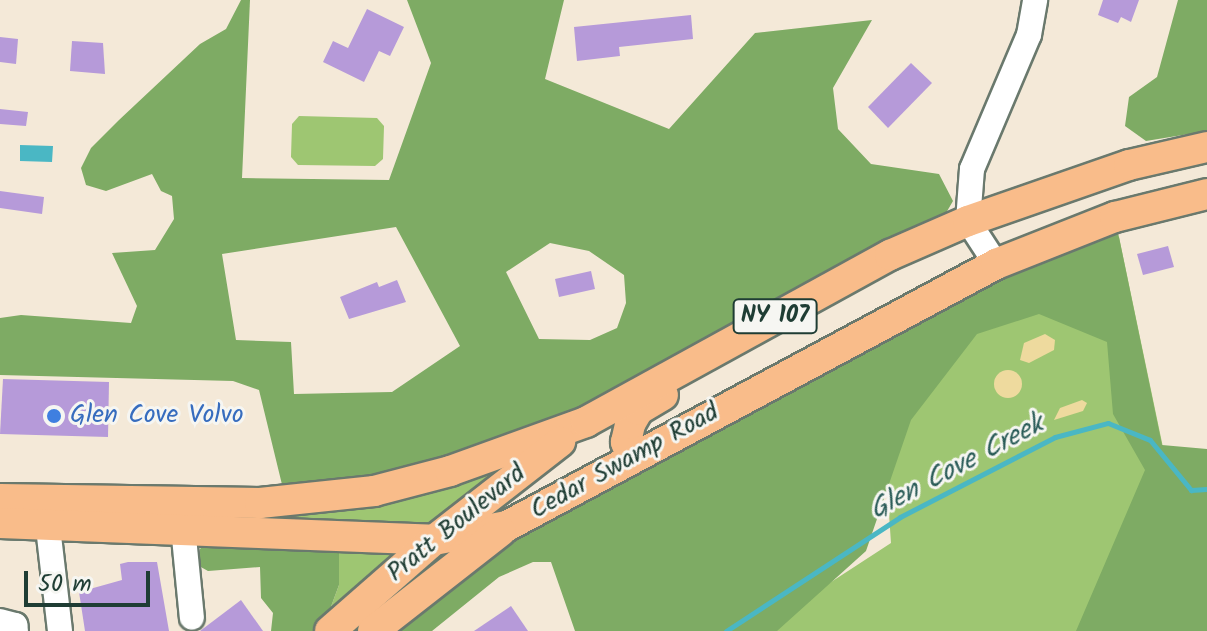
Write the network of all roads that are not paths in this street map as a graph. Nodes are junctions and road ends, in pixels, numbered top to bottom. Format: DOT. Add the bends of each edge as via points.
graph roads {
  1 [pos="1035,0"];
  2 [pos="1207,147"];
  3 [pos="1207,194"];
  4 [pos="968,221"];
  5 [pos="996,264"];
  6 [pos="789,308"];
  7 [pos="586,422"];
  8 [pos="631,456"];
  9 [pos="0,499"];
  10 [pos="179,515"];
  11 [pos="54,516"];
  12 [pos="0,523"];
  13 [pos="507,526"];
  14 [pos="434,540"];
  15 [pos="192,618"];
  16 [pos="0,621"];
  17 [pos="16,631"];
  18 [pos="60,631"];
  19 [pos="330,631"];
  20 [pos="373,631"];
  1 -- 4 [label="street" via="1029,35 978,145"];
  2 -- 4 [label="main road, Cedar Swamp Road / NY 107" via="1129,165"];
  3 -- 5 [label="main road, Cedar Swamp Road / NY 107" via="1115,217"];
  4 -- 5 [label="street"];
  4 -- 6 [label="main road, Cedar Swamp Road / NY 107"];
  5 -- 8 [label="main road, Cedar Swamp Road / NY 107"];
  6 -- 7 [label="main road, Cedar Swamp Road / NY 107"];
  6 -- 8 [label="main road" via="742,349 638,410 626,435"];
  7 -- 10 [label="main road, Cedar Swamp Road" via="450,471 374,491"];
  7 -- 14 [label="main road, Pratt Boulevard / NY 107"];
  8 -- 13 [label="main road, Cedar Swamp Road / NY 107"];
  9 -- 11 [label="main road, Cedar Swamp Road"];
  10 -- 11 [label="main road, Cedar Swamp Road"];
  10 -- 14 [label="main road, Cedar Swamp Road"];
  10 -- 15 [label="street"];
  11 -- 12 [label="main road, Cedar Swamp Road"];
  11 -- 18 [label="street"];
  13 -- 14 [label="main road, Cedar Swamp Road"];
  13 -- 20 [label="main road, Pratt Boulevard / NY 107"];
  14 -- 19 [label="main road, Pratt Boulevard / NY 107"];
  16 -- 17 [label="street" via="15,625"];
}
